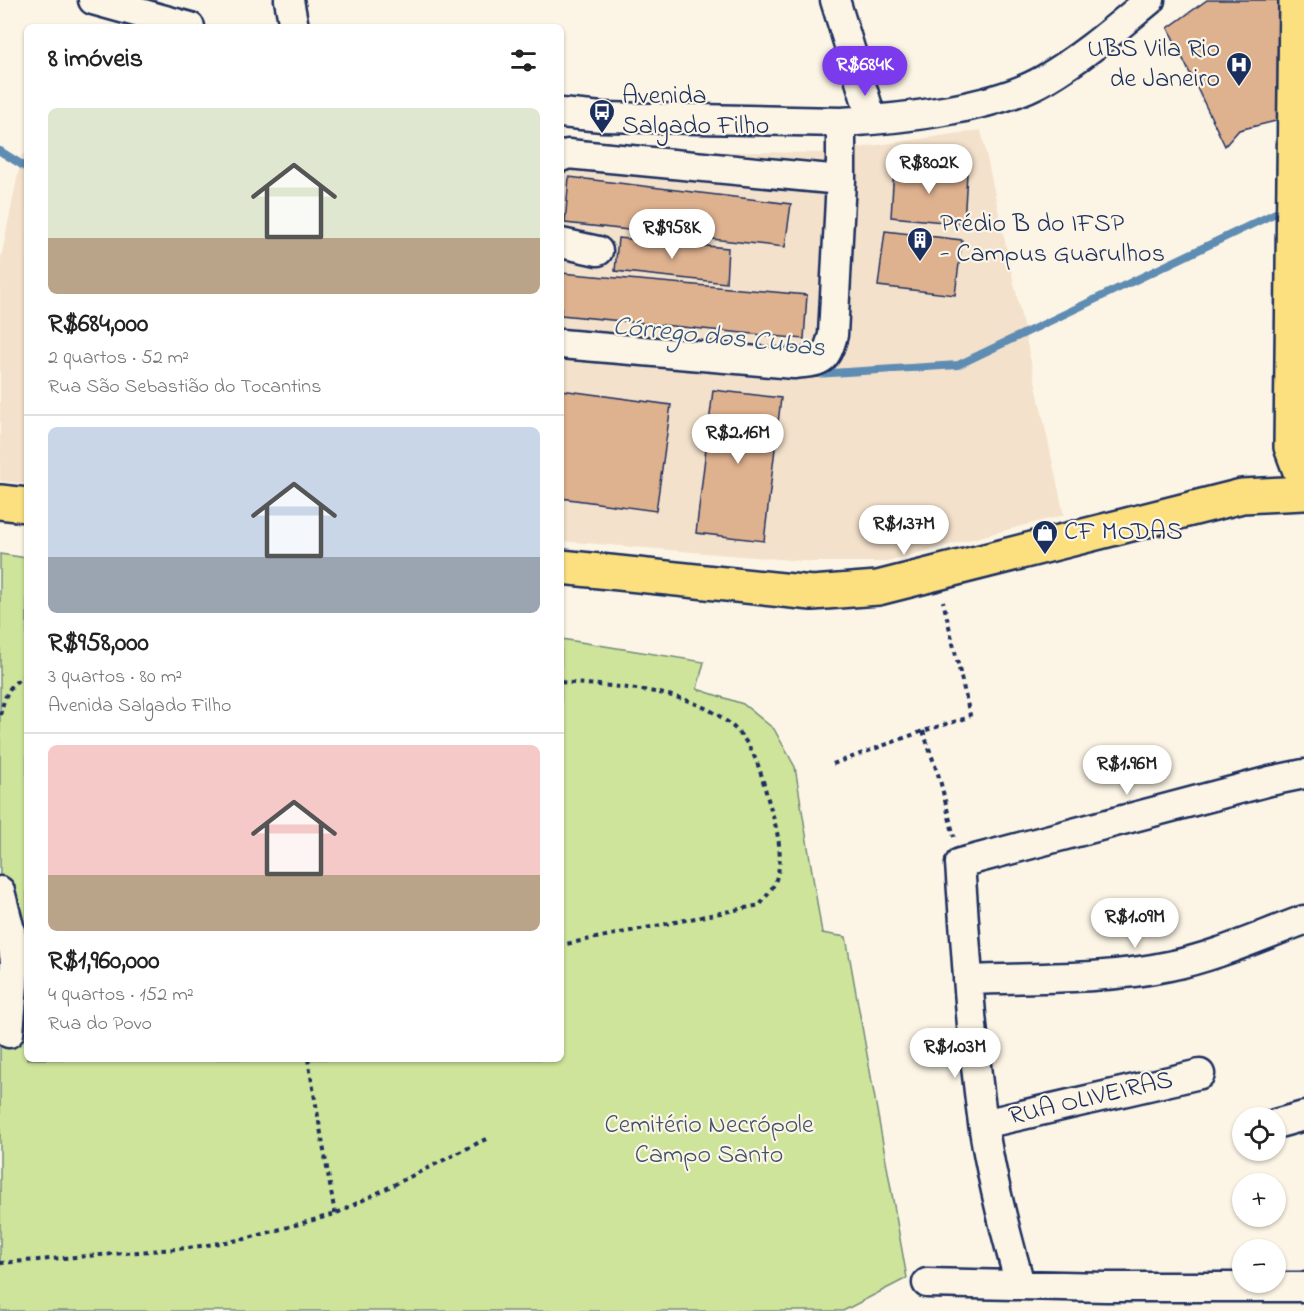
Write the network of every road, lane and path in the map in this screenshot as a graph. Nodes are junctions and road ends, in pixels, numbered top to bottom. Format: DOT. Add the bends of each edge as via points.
graph roads {
  1 [pos="93,0"];
  2 [pos="289,0"];
  3 [pos="835,0"];
  4 [pos="1150,0"];
  5 [pos="1296,0"];
  6 [pos="179,24"];
  7 [pos="293,24"];
  8 [pos="564,113"];
  9 [pos="872,120"];
  10 [pos="841,122"];
  11 [pos="564,156"];
  12 [pos="841,180"];
  13 [pos="564,244"];
  14 [pos="598,251"];
  15 [pos="564,344"];
  16 [pos="1291,447"];
  17 [pos="1304,482"];
  18 [pos="1304,493"];
  19 [pos="1242,496"];
  20 [pos="0,502"];
  21 [pos="24,505"];
  22 [pos="564,567"];
  23 [pos="936,575"];
  24 [pos="24,676"];
  25 [pos="564,682"];
  26 [pos="0,716"];
  27 [pos="923,731"];
  28 [pos="833,764"];
  29 [pos="1304,774"];
  30 [pos="960,863"];
  31 [pos="0,891"];
  32 [pos="1304,920"];
  33 [pos="564,944"];
  34 [pos="968,980"];
  35 [pos="9,1033"];
  36 [pos="309,1062"];
  37 [pos="1200,1074"];
  38 [pos="1304,1116"];
  39 [pos="1286,1121"];
  40 [pos="983,1124"];
  41 [pos="488,1138"];
  42 [pos="335,1215"];
  43 [pos="0,1263"];
  44 [pos="927,1283"];
  45 [pos="1020,1284"];
  46 [pos="1304,1287"];
  1 -- 6 [label="street"];
  2 -- 7 [label="street"];
  3 -- 9 [label="street"];
  4 -- 9 [label="street" via="1091,50 1043,81 957,108"];
  5 -- 16 [label="main road"];
  8 -- 10 [label="street"];
  9 -- 10 [label="street"];
  10 -- 12 [label="street"];
  11 -- 12 [label="street"];
  12 -- 15 [label="street" via="833,335 823,359 794,364"];
  13 -- 14 [label="street"];
  16 -- 17 [label="main road"];
  16 -- 19 [label="main road" via="1276,477"];
  18 -- 19 [label="main road"];
  19 -- 23 [label="main road"];
  20 -- 21 [label="main road"];
  22 -- 23 [label="main road" via="812,593 878,588"];
  23 -- 27 [label="path" via="970,715"];
  24 -- 26 [label="path" via="5,692"];
  25 -- 33 [label="path" via="664,694 686,699 718,715 738,733 755,757 778,833 779,859 775,882 760,905"];
  27 -- 28 [label="path"];
  27 -- 30 [label="path" via="940,780"];
  29 -- 30 [label="street"];
  30 -- 34 [label="street"];
  31 -- 35 [label="street" via="15,961"];
  32 -- 34 [label="street" via="1210,955 1161,968 1129,973"];
  34 -- 40 [label="street"];
  36 -- 42 [label="path"];
  37 -- 40 [label="street, RUA OLIVEIRAS"];
  38 -- 39 [label="street"];
  40 -- 45 [label="street"];
  41 -- 42 [label="path"];
  42 -- 43 [label="path" via="245,1239 188,1248"];
  44 -- 45 [label="street"];
  45 -- 46 [label="street"];
}
